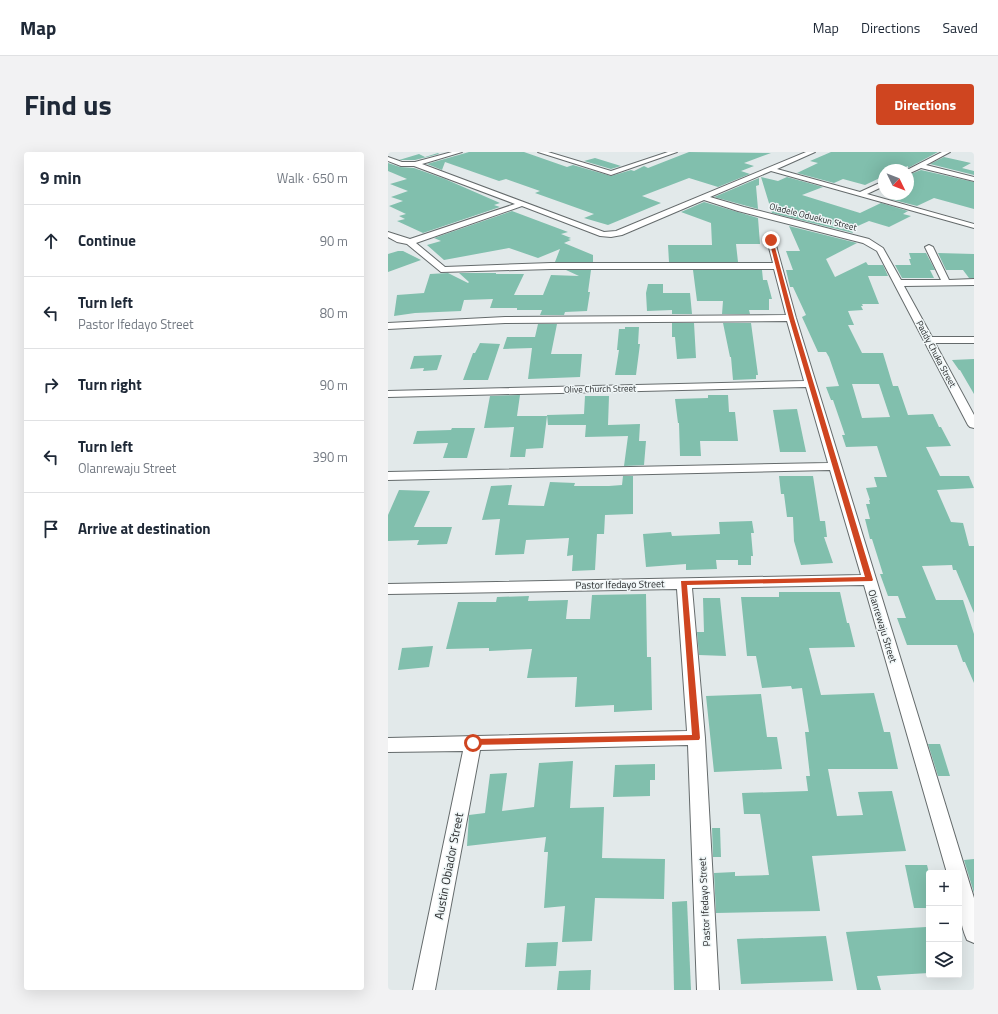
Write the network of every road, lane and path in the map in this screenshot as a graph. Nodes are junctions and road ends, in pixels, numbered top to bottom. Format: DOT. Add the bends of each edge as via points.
graph roads {
  1 [pos="459,152"];
  2 [pos="541,152"];
  3 [pos="674,152"];
  4 [pos="812,152"];
  5 [pos="947,152"];
  6 [pos="388,159"];
  7 [pos="415,164"];
  8 [pos="920,166"];
  9 [pos="770,169"];
  10 [pos="914,169"];
  11 [pos="974,179"];
  12 [pos="878,186"];
  13 [pos="861,194"];
  14 [pos="702,197"];
  15 [pos="522,204"];
  16 [pos="388,225"];
  17 [pos="974,226"];
  18 [pos="388,234"];
  19 [pos="771,240"];
  20 [pos="410,242"];
  21 [pos="929,248"];
  22 [pos="777,266"];
  23 [pos="946,282"];
  24 [pos="974,282"];
  25 [pos="898,283"];
  26 [pos="791,318"];
  27 [pos="388,326"];
  28 [pos="930,340"];
  29 [pos="974,340"];
  30 [pos="811,384"];
  31 [pos="388,394"];
  32 [pos="974,425"];
  33 [pos="834,466"];
  34 [pos="388,476"];
  35 [pos="869,580"];
  36 [pos="684,583"];
  37 [pos="388,589"];
  38 [pos="696,738"];
  39 [pos="473,743"];
  40 [pos="388,744"];
  41 [pos="956,870"];
  42 [pos="962,887"];
  43 [pos="970,906"];
  44 [pos="974,933"];
  45 [pos="424,990"];
  46 [pos="708,990"];
  1 -- 7 [label="street"];
  2 -- 3 [label="street" via="611,174"];
  4 -- 9 [label="street"];
  5 -- 8 [label="street"];
  6 -- 7 [label="street" via="402,164"];
  7 -- 15 [label="street"];
  8 -- 10 [label="street"];
  8 -- 11 [label="street"];
  9 -- 13 [label="street"];
  9 -- 14 [label="street"];
  12 -- 13 [label="street"];
  13 -- 17 [label="street"];
  14 -- 15 [label="street" via="611,235"];
  14 -- 25 [label="street, Oladele Oduekun Street" via="866,241 880,250"];
  15 -- 20 [label="street"];
  16 -- 20 [label="street" via="412,236"];
  18 -- 20 [label="street"];
  19 -- 22 [label="street, Olanrewaju Street"];
  20 -- 22 [label="street" via="444,270 551,266"];
  21 -- 23 [label="street"];
  22 -- 26 [label="street, Olanrewaju Street"];
  23 -- 24 [label="street"];
  23 -- 25 [label="street"];
  25 -- 28 [label="street, Paddy Chuka Street"];
  26 -- 27 [label="street" via="505,320"];
  26 -- 30 [label="street, Olanrewaju Street"];
  28 -- 29 [label="street"];
  28 -- 32 [label="street, Paddy Chuka Street"];
  30 -- 31 [label="street, Olive Church Street"];
  30 -- 33 [label="street, Olanrewaju Street"];
  33 -- 34 [label="street"];
  33 -- 35 [label="street, Olanrewaju Street"];
  35 -- 36 [label="street"];
  35 -- 41 [label="street, Olanrewaju Street"];
  36 -- 37 [label="street, Pastor Ifedayo Street"];
  36 -- 38 [label="street, Pastor Ifedayo Street"];
  38 -- 39 [label="street"];
  38 -- 46 [label="street, Pastor Ifedayo Street"];
  39 -- 40 [label="street"];
  39 -- 45 [label="street, Austin Obiador Street"];
  42 -- 43 [label="street"];
  43 -- 44 [label="street"];
}
